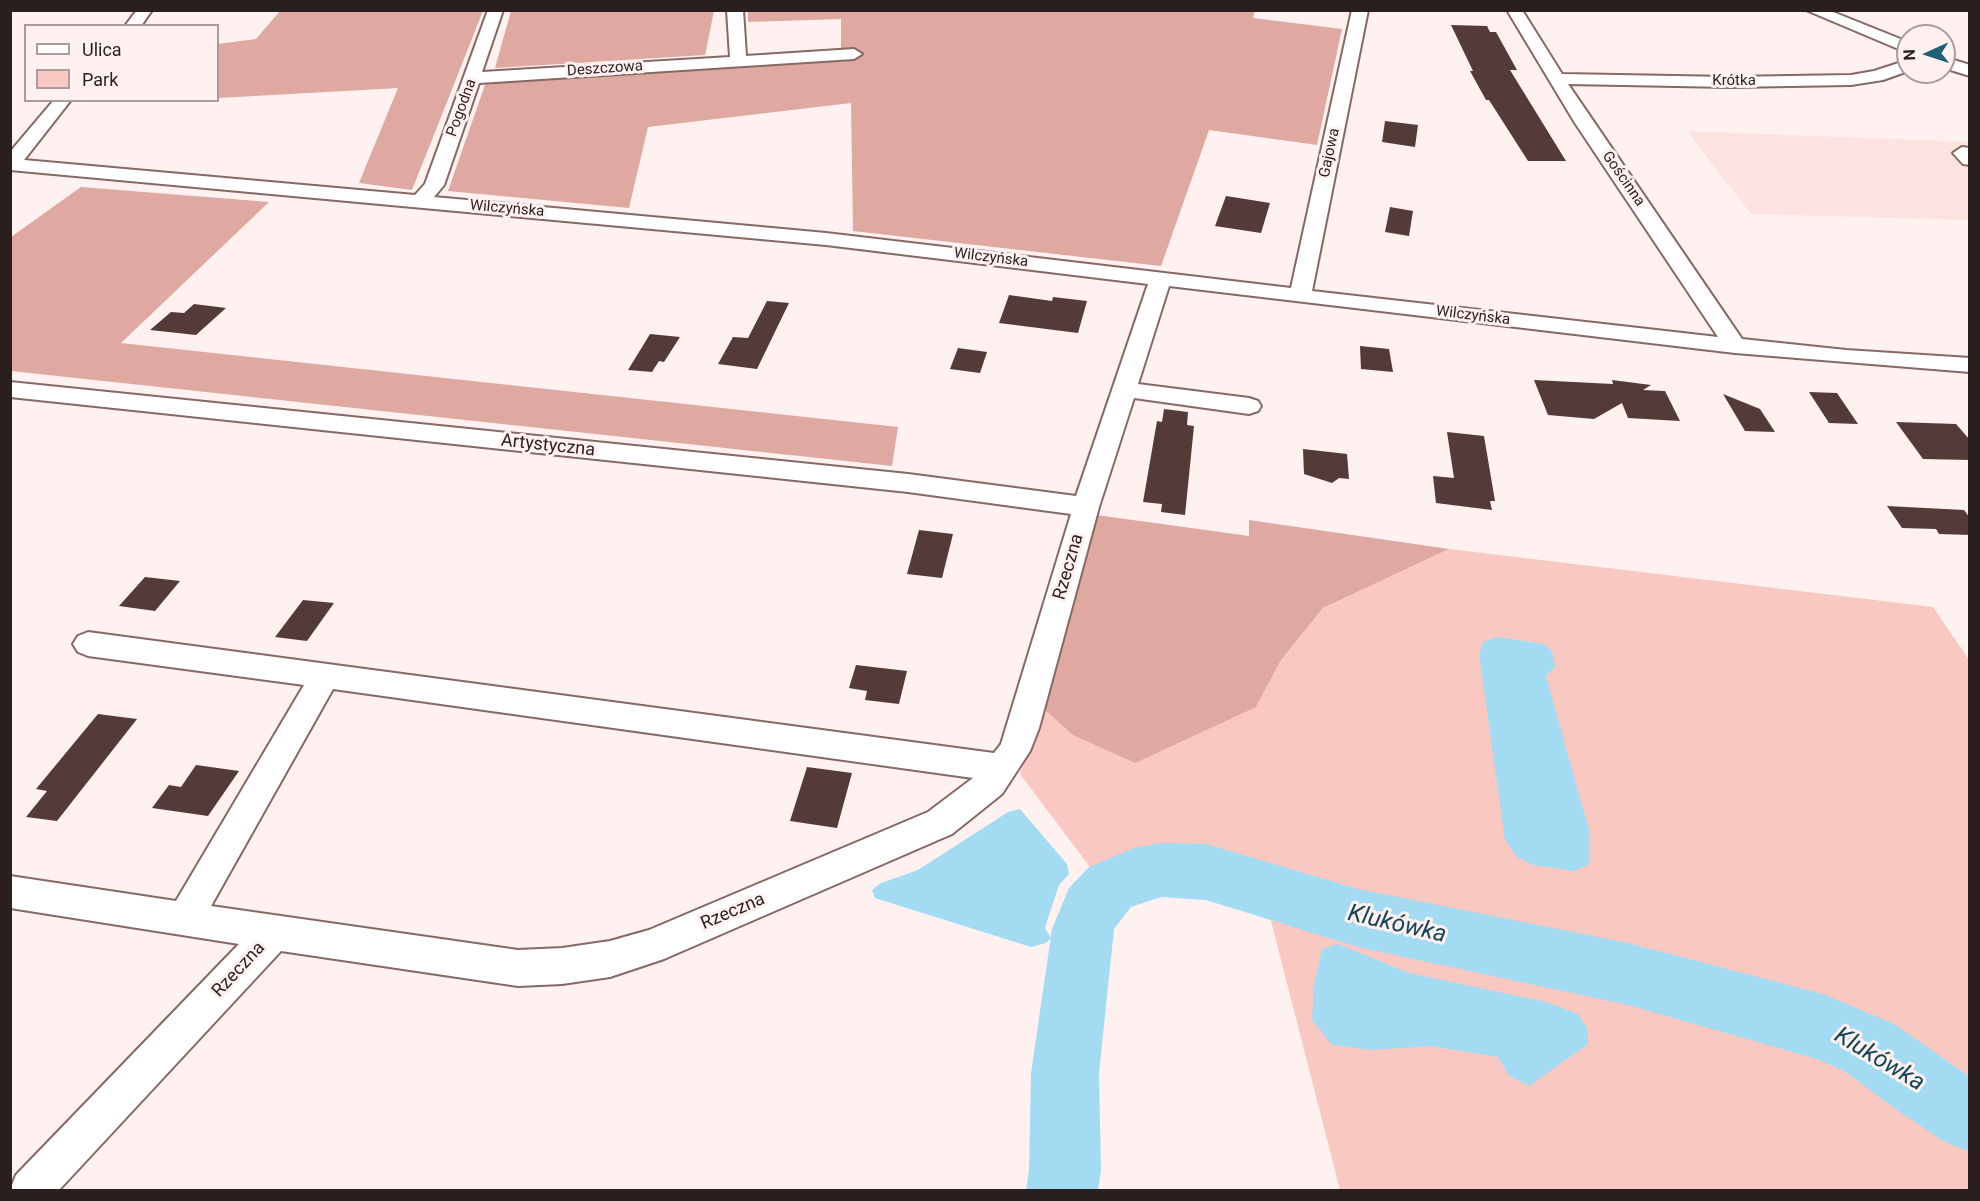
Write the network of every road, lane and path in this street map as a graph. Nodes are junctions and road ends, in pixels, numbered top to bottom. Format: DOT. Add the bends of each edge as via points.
graph roads {
  1 [pos="145,10"];
  2 [pos="496,10"];
  3 [pos="735,10"];
  4 [pos="1360,10"];
  5 [pos="1514,10"];
  6 [pos="1813,10"];
  7 [pos="134,24"];
  8 [pos="1896,43"];
  9 [pos="854,54"];
  10 [pos="738,61"];
  11 [pos="1896,69"];
  12 [pos="473,78"];
  13 [pos="1559,79"];
  14 [pos="61,102"];
  15 [pos="1970,153"];
  16 [pos="1970,160"];
  17 [pos="10,163"];
  18 [pos="422,201"];
  19 [pos="1161,278"];
  20 [pos="1300,295"];
  21 [pos="1735,346"];
  22 [pos="1970,365"];
  23 [pos="10,389"];
  24 [pos="1123,389"];
  25 [pos="1249,406"];
  26 [pos="1086,507"];
  27 [pos="88,644"];
  28 [pos="324,678"];
  29 [pos="1002,768"];
  30 [pos="10,892"];
  31 [pos="184,920"];
  32 [pos="273,934"];
  33 [pos="31,1191"];
  1 -- 7 [label="street"];
  2 -- 12 [label="street, Pogodna"];
  3 -- 10 [label="street"];
  4 -- 20 [label="street, Gajowa"];
  5 -- 13 [label="street, Gościnna"];
  6 -- 8 [label="street"];
  9 -- 10 [label="street, Deszczowa"];
  10 -- 12 [label="street, Deszczowa"];
  11 -- 13 [label="street, Krótka" via="1851,80"];
  12 -- 18 [label="street, Pogodna" via="434,185"];
  13 -- 21 [label="street, Gościnna" via="1584,123"];
  14 -- 17 [label="street"];
  15 -- 16 [label="street" via="1962,153"];
  17 -- 18 [label="street, Wilczyńska"];
  18 -- 19 [label="street, Wilczyńska" via="826,239"];
  19 -- 20 [label="street, Wilczyńska"];
  19 -- 24 [label="street, Rzeczna"];
  20 -- 21 [label="street, Wilczyńska"];
  21 -- 22 [label="street, Wilczyńska"];
  23 -- 26 [label="street, Artystyczna" via="908,483"];
  24 -- 25 [label="street"];
  24 -- 26 [label="street, Rzeczna"];
  26 -- 29 [label="street, Rzeczna" via="1023,728"];
  27 -- 28 [label="street"];
  28 -- 29 [label="street"];
  28 -- 31 [label="street"];
  29 -- 32 [label="street, Rzeczna" via="990,784 940,823 651,947 610,959 518,968"];
  30 -- 31 [label="street"];
  31 -- 32 [label="street"];
  32 -- 33 [label="street, Rzeczna"];
}
